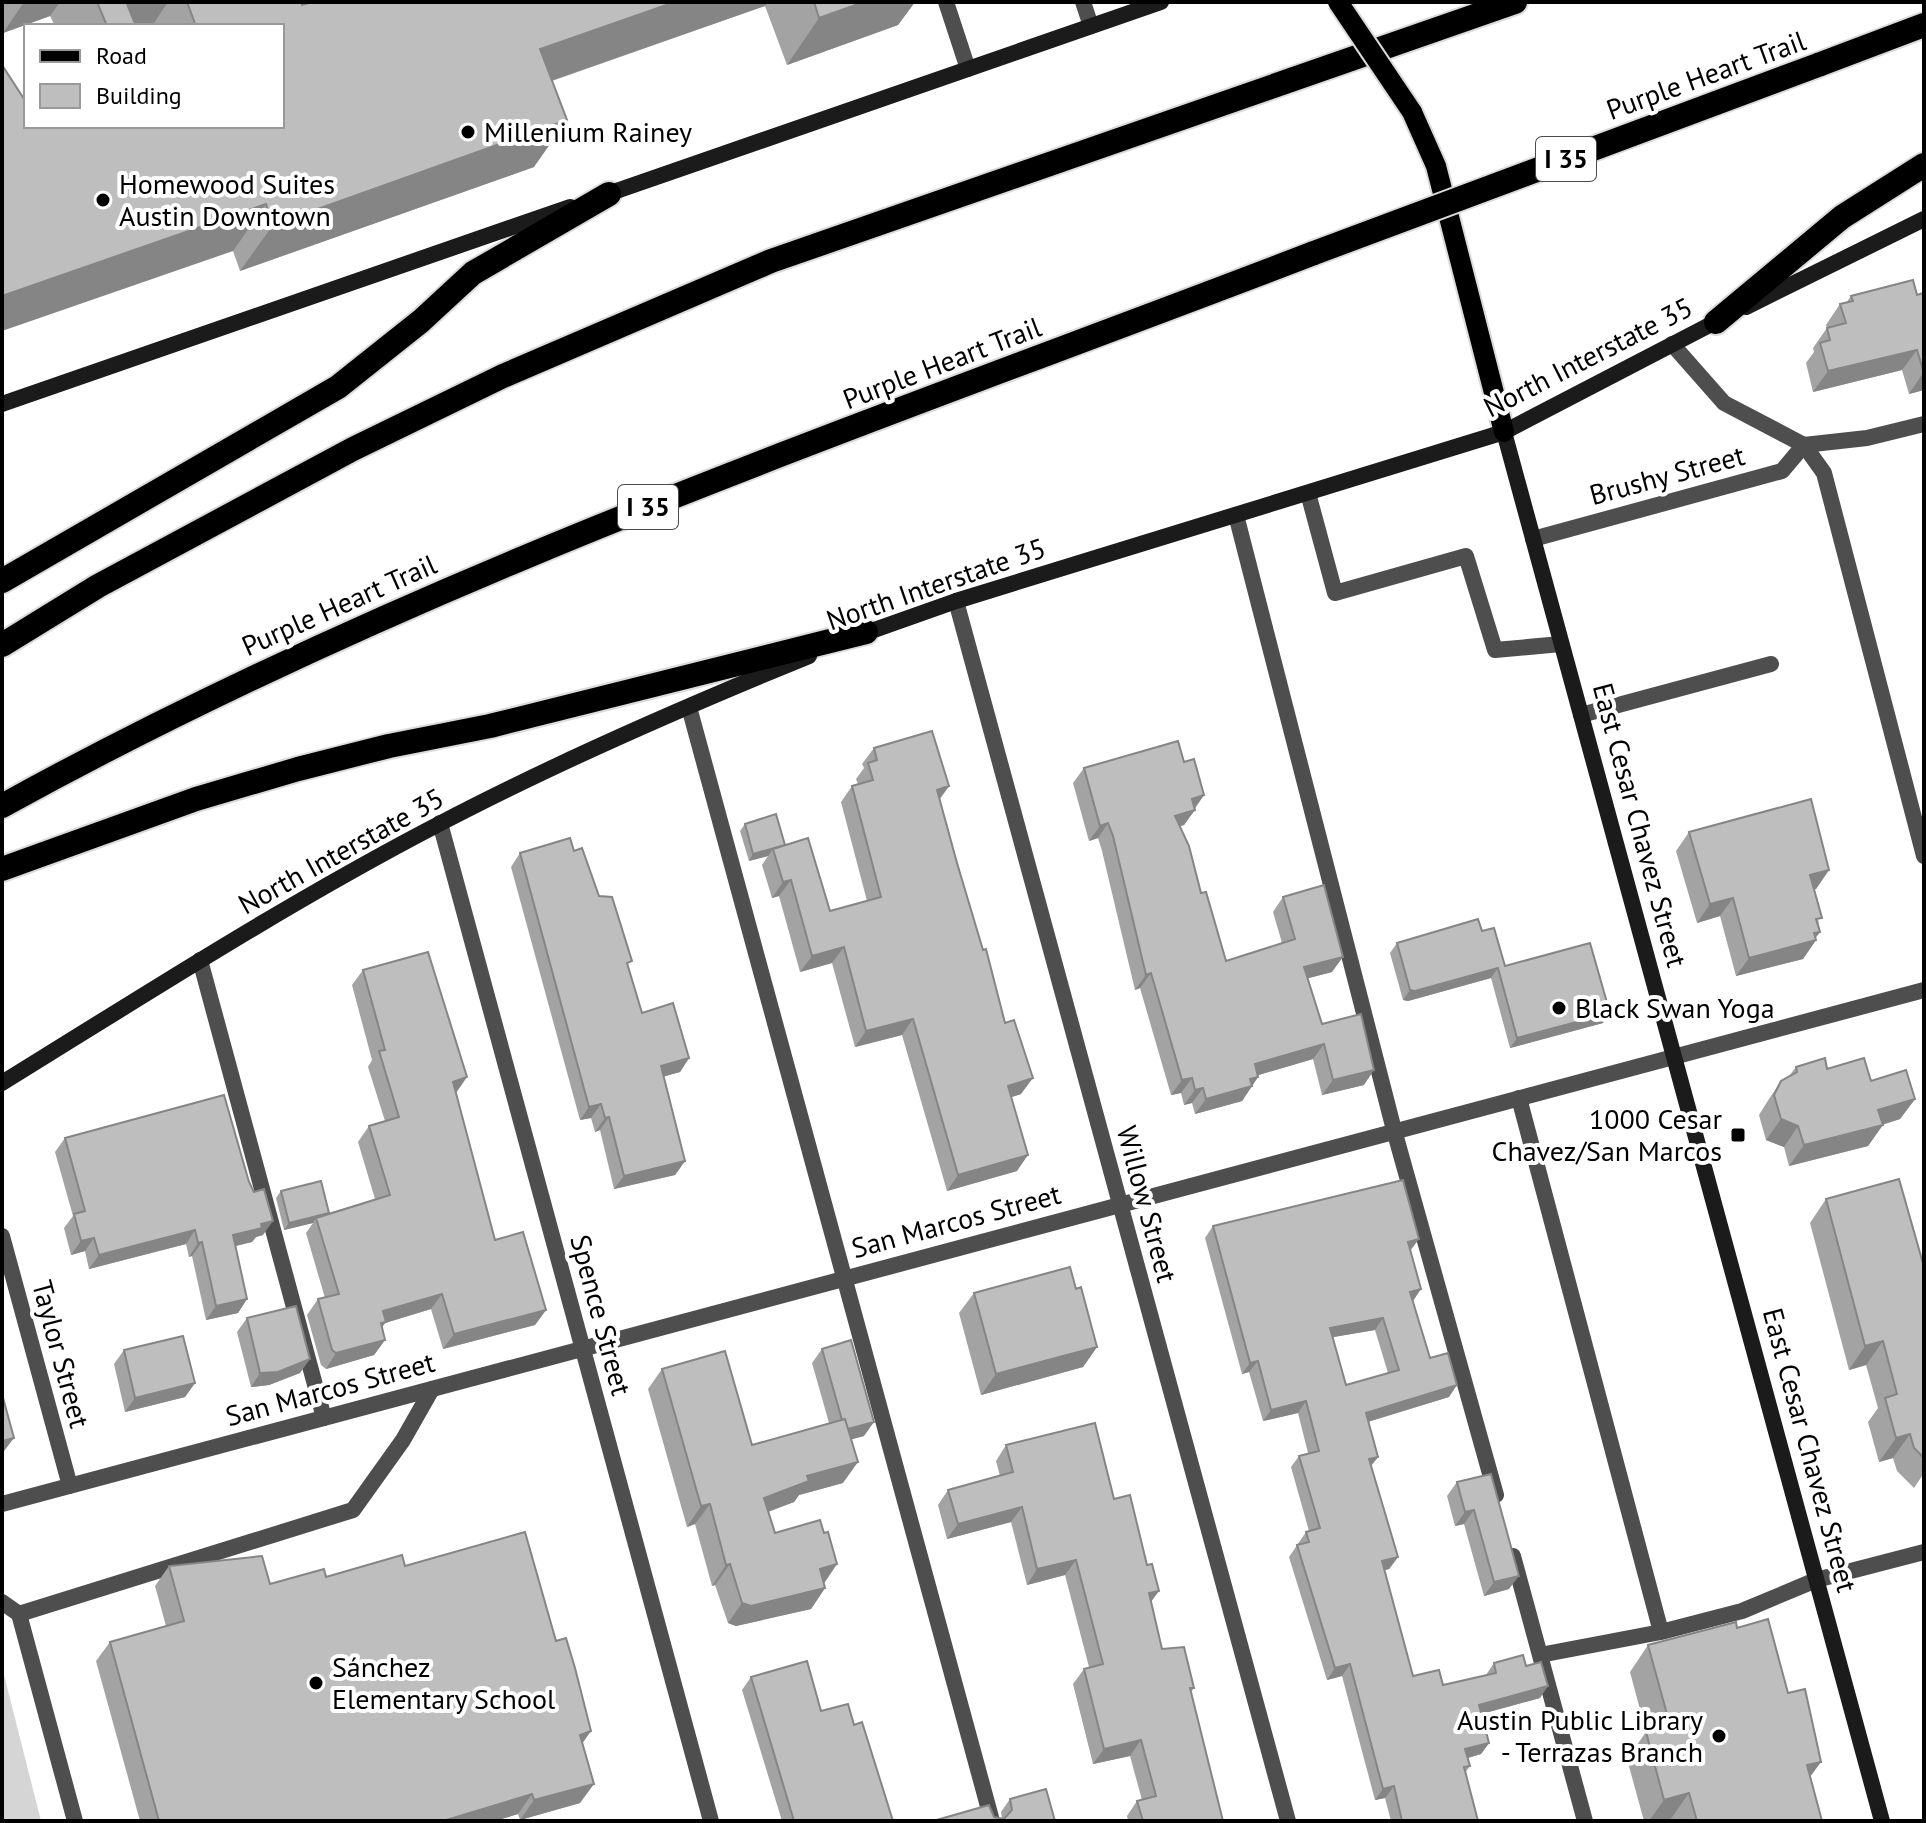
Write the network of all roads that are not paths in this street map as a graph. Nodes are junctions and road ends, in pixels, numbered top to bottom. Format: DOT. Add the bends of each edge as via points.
graph roads {
  1 [pos="946,2"];
  2 [pos="1083,2"];
  3 [pos="1161,2"];
  4 [pos="1338,2"];
  5 [pos="1515,2"];
  6 [pos="1924,25"];
  7 [pos="1091,26"];
  8 [pos="968,69"];
  9 [pos="1924,165"];
  10 [pos="609,194"];
  11 [pos="1924,219"];
  12 [pos="1716,322"];
  13 [pos="1672,344"];
  14 [pos="2,404"];
  15 [pos="1924,424"];
  16 [pos="1504,432"];
  17 [pos="1804,445"];
  18 [pos="1308,493"];
  19 [pos="1236,515"];
  20 [pos="1533,539"];
  21 [pos="2,581"];
  22 [pos="956,601"];
  23 [pos="866,632"];
  24 [pos="1561,644"];
  25 [pos="2,645"];
  26 [pos="1771,664"];
  27 [pos="689,707"];
  28 [pos="1581,715"];
  29 [pos="2,806"];
  30 [pos="440,823"];
  31 [pos="1924,856"];
  32 [pos="2,869"];
  33 [pos="200,960"];
  34 [pos="1924,990"];
  35 [pos="1673,1056"];
  36 [pos="2,1083"];
  37 [pos="1519,1098"];
  38 [pos="1394,1130"];
  39 [pos="1120,1204"];
  40 [pos="2,1236"];
  41 [pos="844,1278"];
  42 [pos="583,1349"];
  43 [pos="432,1389"];
  44 [pos="324,1418"];
  45 [pos="70,1486"];
  46 [pos="2,1504"];
  47 [pos="1924,1552"];
  48 [pos="1816,1580"];
  49 [pos="2,1602"];
  50 [pos="19,1614"];
  51 [pos="1661,1632"];
  52 [pos="1540,1655"];
  53 [pos="75,1821"];
  54 [pos="711,1821"];
  55 [pos="992,1821"];
  56 [pos="1288,1821"];
  57 [pos="1585,1821"];
  58 [pos="1882,1821"];
  1 -- 8 [label="street"];
  2 -- 7 [label="street"];
  3 -- 7 [label="main road"];
  4 -- 16 [label="main road, East Cesar Chavez Street, bridge" via="1412,112 1436,166"];
  5 -- 25 [label="highway" via="757,267 503,376 353,449 111,579"];
  6 -- 29 [label="highway, Purple Heart Trail / I 35, bridge" via="674,497 421,599 215,694"];
  7 -- 8 [label="main road"];
  8 -- 10 [label="main road"];
  9 -- 12 [label="highway" via="1842,217"];
  10 -- 14 [label="main road"];
  10 -- 21 [label="highway" via="473,273 338,387"];
  11 -- 12 [label="main road, North Interstate 35"];
  12 -- 13 [label="main road, North Interstate 35"];
  13 -- 16 [label="main road, North Interstate 35"];
  13 -- 17 [label="street, Brushy Street" via="1724,403"];
  15 -- 17 [label="street"];
  16 -- 18 [label="main road, North Interstate 35"];
  16 -- 20 [label="main road, East Cesar Chavez Street"];
  17 -- 20 [label="street, Brushy Street" via="1782,471"];
  17 -- 31 [label="street" via="1824,473"];
  18 -- 19 [label="main road, North Interstate 35"];
  18 -- 24 [label="street" via="1335,593 1466,556 1495,650"];
  19 -- 22 [label="main road, North Interstate 35"];
  19 -- 38 [label="street"];
  20 -- 24 [label="main road, East Cesar Chavez Street"];
  22 -- 23 [label="main road, North Interstate 35"];
  22 -- 39 [label="street, Willow Street"];
  23 -- 27 [label="main road, North Interstate 35"];
  23 -- 32 [label="highway" via="298,769 196,799"];
  24 -- 28 [label="main road, East Cesar Chavez Street"];
  26 -- 28 [label="street"];
  27 -- 30 [label="main road, North Interstate 35"];
  27 -- 41 [label="street"];
  28 -- 35 [label="main road, East Cesar Chavez Street"];
  30 -- 33 [label="main road, North Interstate 35"];
  30 -- 42 [label="street, Spence Street"];
  33 -- 36 [label="main road, North Interstate 35"];
  33 -- 44 [label="street"];
  34 -- 35 [label="street, San Marcos Street"];
  35 -- 37 [label="street, San Marcos Street"];
  35 -- 48 [label="main road, East Cesar Chavez Street"];
  37 -- 38 [label="street, San Marcos Street"];
  37 -- 51 [label="street"];
  38 -- 39 [label="street, San Marcos Street"];
  38 -- 52 [label="street"];
  39 -- 41 [label="street, San Marcos Street"];
  39 -- 56 [label="street, Willow Street"];
  40 -- 45 [label="street, Taylor Street"];
  41 -- 42 [label="street, San Marcos Street"];
  41 -- 55 [label="street"];
  42 -- 43 [label="street, San Marcos Street"];
  42 -- 54 [label="street, Spence Street"];
  43 -- 44 [label="street, San Marcos Street"];
  43 -- 50 [label="street" via="353,1510"];
  44 -- 45 [label="street, San Marcos Street"];
  45 -- 46 [label="street, San Marcos Street"];
  47 -- 48 [label="street"];
  48 -- 51 [label="street" via="1742,1611"];
  48 -- 58 [label="main road, East Cesar Chavez Street"];
  49 -- 50 [label="street"];
  50 -- 53 [label="street"];
  51 -- 52 [label="street"];
  52 -- 57 [label="street"];
}
